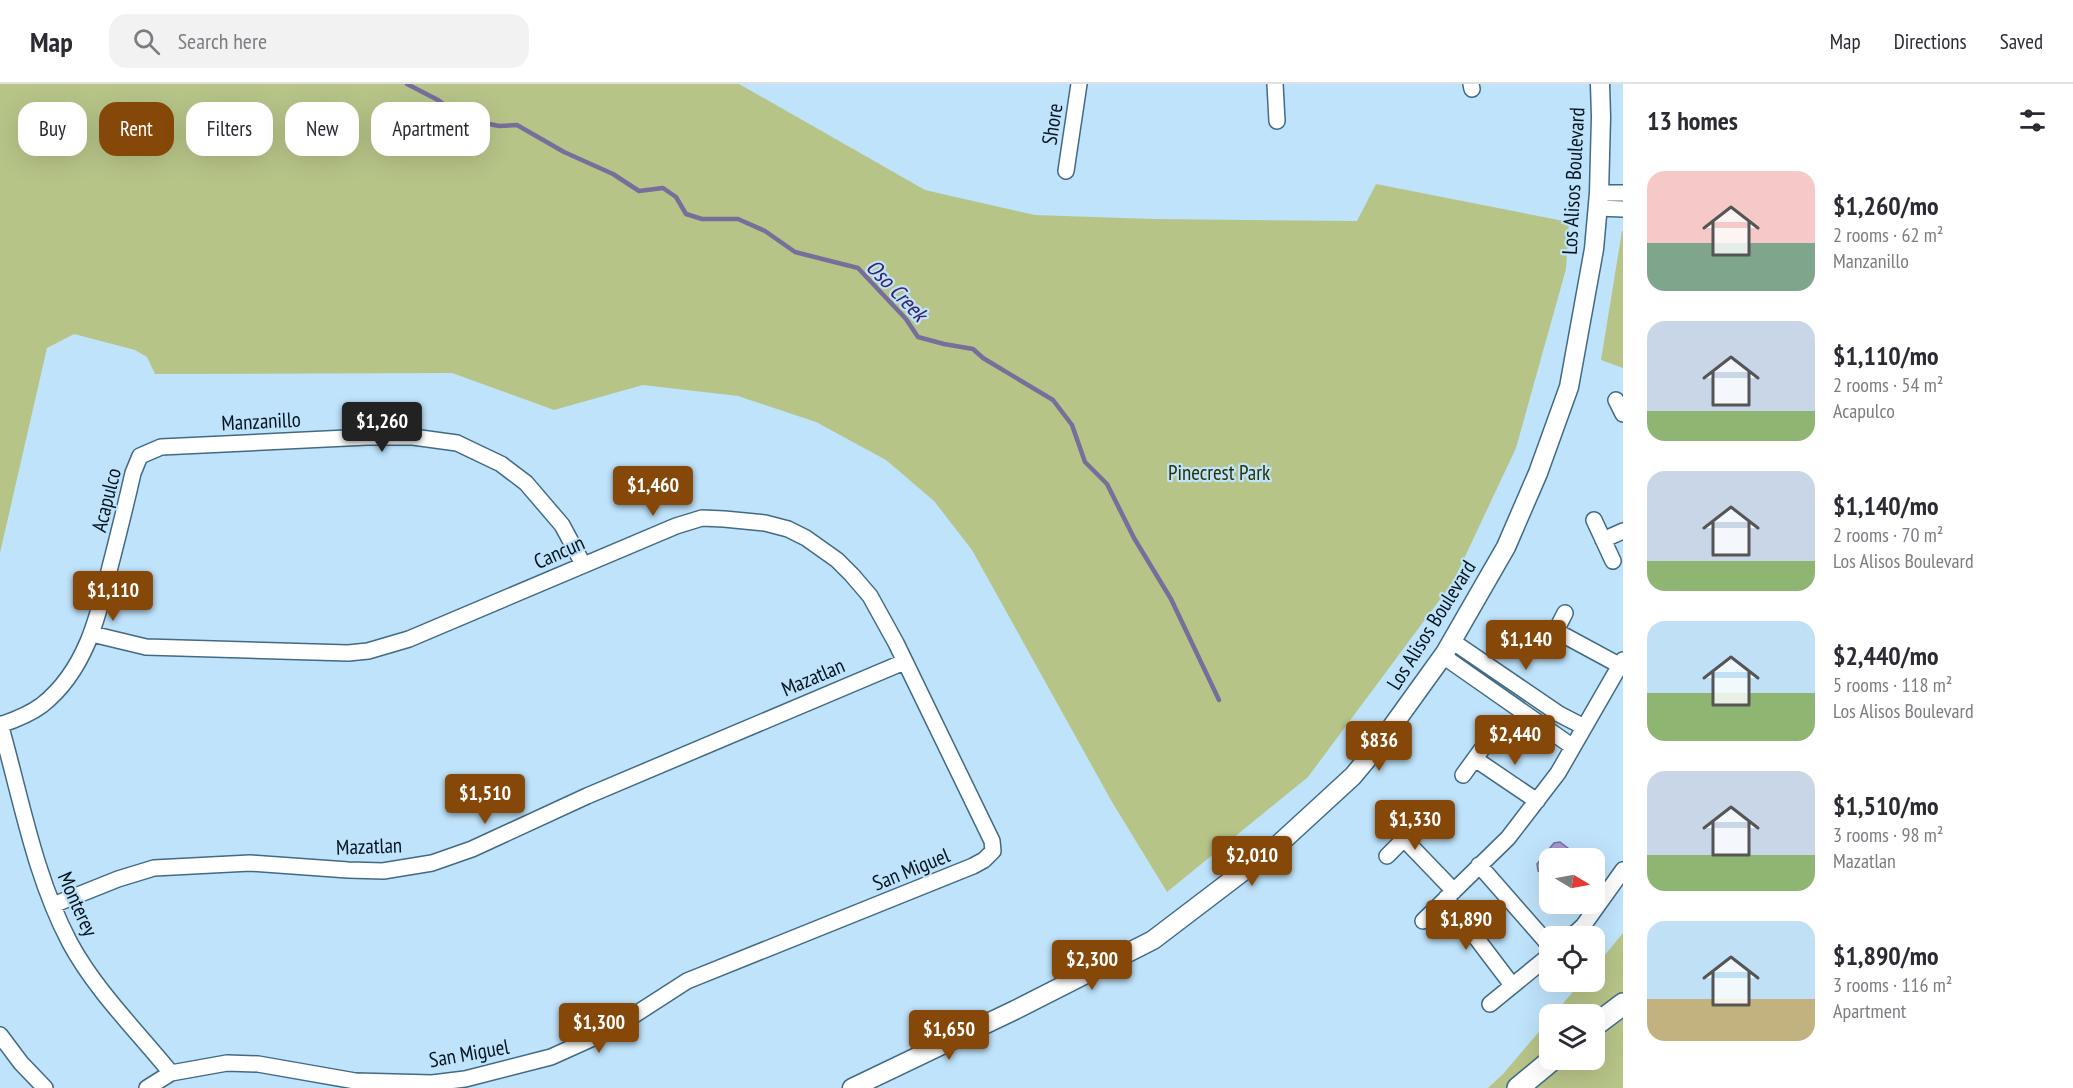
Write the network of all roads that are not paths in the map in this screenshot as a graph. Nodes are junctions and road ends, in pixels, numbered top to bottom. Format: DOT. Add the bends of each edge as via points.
graph roads {
  1 [pos="1079,84"];
  2 [pos="1275,84"];
  3 [pos="1599,84"];
  4 [pos="1277,121"];
  5 [pos="1066,171"];
  6 [pos="1623,193"];
  7 [pos="1599,201"];
  8 [pos="1623,208"];
  9 [pos="1616,400"];
  10 [pos="1623,414"];
  11 [pos="140,456"];
  12 [pos="1594,520"];
  13 [pos="1623,531"];
  14 [pos="1603,540"];
  15 [pos="1613,561"];
  16 [pos="583,564"];
  17 [pos="1565,614"];
  18 [pos="1556,631"];
  19 [pos="92,634"];
  20 [pos="1448,649"];
  21 [pos="1546,650"];
  22 [pos="904,662"];
  23 [pos="1621,663"];
  24 [pos="0,725"];
  25 [pos="1584,727"];
  26 [pos="1487,742"];
  27 [pos="1573,747"];
  28 [pos="1475,759"];
  29 [pos="1463,775"];
  30 [pos="1537,801"];
  31 [pos="1420,823"];
  32 [pos="1404,839"];
  33 [pos="1387,856"];
  34 [pos="984,860"];
  35 [pos="1479,865"];
  36 [pos="1623,870"];
  37 [pos="1450,894"];
  38 [pos="53,905"];
  39 [pos="1423,921"];
  40 [pos="1583,926"];
  41 [pos="1539,933"];
  42 [pos="1539,964"];
  43 [pos="1512,985"];
  44 [pos="1490,1004"];
  45 [pos="1623,1004"];
  46 [pos="1605,1018"];
  47 [pos="0,1035"];
  48 [pos="1540,1070"];
  49 [pos="171,1073"];
  50 [pos="45,1088"];
  51 [pos="147,1088"];
  52 [pos="852,1088"];
  53 [pos="1518,1088"];
  1 -- 5 [label="street, Shore"];
  2 -- 4 [label="street"];
  3 -- 7 [label="main road, Los Alisos Boulevard"];
  6 -- 7 [label="street"];
  7 -- 8 [label="street"];
  7 -- 20 [label="main road, Los Alisos Boulevard" via="1593,259 1569,387 1506,547"];
  9 -- 10 [label="street"];
  11 -- 16 [label="street, Manzanillo" via="161,447 368,437 413,436 457,443 501,464 526,483 562,525"];
  11 -- 19 [label="street, Acapulco"];
  12 -- 14 [label="street"];
  13 -- 14 [label="street"];
  14 -- 15 [label="street"];
  16 -- 19 [label="street, Cancun" via="410,639 368,651 146,647"];
  16 -- 22 [label="street, Cancun" via="702,518 765,523 788,529 852,574 870,596"];
  17 -- 18 [label="street"];
  18 -- 21 [label="street"];
  18 -- 23 [label="street"];
  19 -- 24 [label="street, Acapulco" via="75,667 55,693 41,706"];
  20 -- 25 [label="street"];
  20 -- 27 [label="street"];
  20 -- 52 [label="main road, Los Alisos Boulevard" via="1353,776 1279,844 1153,940"];
  22 -- 34 [label="street, Cancun" via="992,841 993,851"];
  22 -- 38 [label="street, Mazatlan" via="432,863 383,871 250,863 154,868"];
  23 -- 25 [label="street"];
  24 -- 38 [label="street, Monterey" via="35,856"];
  25 -- 27 [label="street"];
  26 -- 28 [label="street"];
  27 -- 30 [label="street"];
  28 -- 29 [label="street"];
  28 -- 30 [label="street"];
  30 -- 35 [label="street" via="1508,838"];
  31 -- 32 [label="street"];
  32 -- 33 [label="street"];
  32 -- 37 [label="street"];
  34 -- 49 [label="street, San Miguel" via="687,981 611,1030 551,1057 496,1072 449,1081 387,1083 324,1077 258,1064 227,1063"];
  35 -- 37 [label="street"];
  35 -- 41 [label="street"];
  36 -- 40 [label="street"];
  37 -- 39 [label="street"];
  37 -- 43 [label="street"];
  38 -- 49 [label="street, Monterey" via="70,943 93,979"];
  42 -- 43 [label="street"];
  43 -- 44 [label="street"];
  45 -- 46 [label="highway"];
  47 -- 50 [label="street"];
  48 -- 53 [label="highway"];
  49 -- 51 [label="street"];
}
